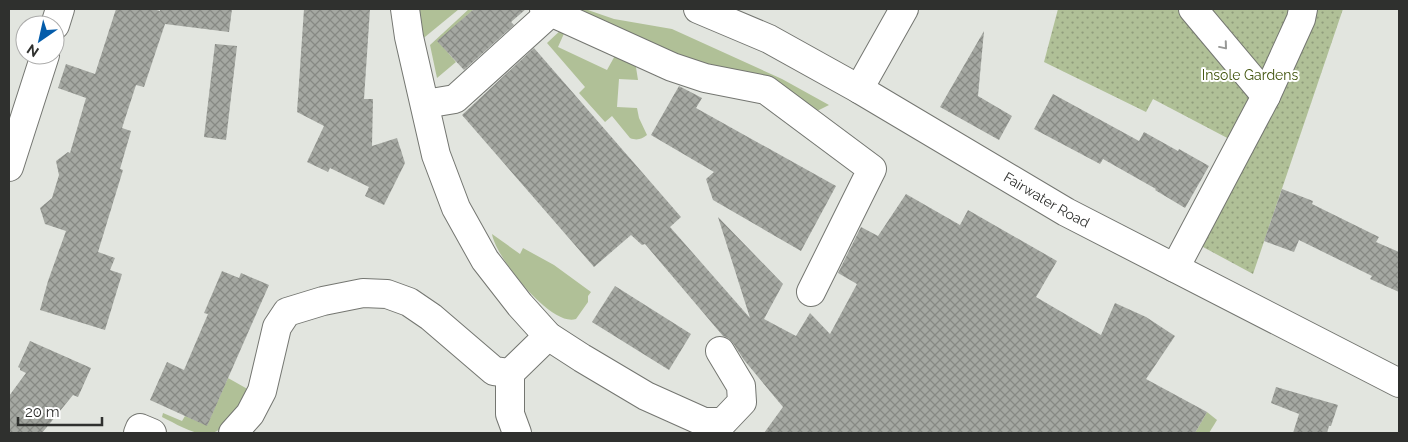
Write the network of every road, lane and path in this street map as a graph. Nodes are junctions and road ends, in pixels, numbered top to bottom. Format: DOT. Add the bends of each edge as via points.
graph roads {
  1 [pos="405,9"];
  2 [pos="698,9"];
  3 [pos="904,9"];
  4 [pos="1193,9"];
  5 [pos="1304,9"];
  6 [pos="548,10"];
  7 [pos="42,65"];
  8 [pos="859,89"];
  9 [pos="1266,96"];
  10 [pos="425,104"];
  11 [pos="9,167"];
  12 [pos="1176,268"];
  13 [pos="811,292"];
  14 [pos="548,336"];
  15 [pos="720,351"];
  16 [pos="510,373"];
  17 [pos="1399,384"];
  18 [pos="138,433"];
  19 [pos="152,433"];
  20 [pos="233,433"];
  21 [pos="517,433"];
  1 -- 10 [label="street"];
  2 -- 8 [label="street, Fairwater Road" via="769,39"];
  3 -- 8 [label="street"];
  4 -- 9 [label="street, one-way"];
  5 -- 9 [label="street"];
  6 -- 10 [label="street" via="455,99"];
  6 -- 13 [label="street" via="672,67 705,78 766,90 872,169"];
  7 -- 11 [label="street"];
  8 -- 12 [label="street, Fairwater Road" via="1066,212"];
  9 -- 12 [label="street"];
  10 -- 14 [label="street" via="436,155 456,208 485,260"];
  12 -- 17 [label="street, Fairwater Road"];
  14 -- 15 [label="street" via="646,396 704,422 715,423 723,422 742,402 741,386"];
  14 -- 16 [label="street"];
  16 -- 20 [label="street" via="494,371 409,302 387,294 363,293 287,312 277,326 262,390 250,414"];
  16 -- 21 [label="street" via="510,414"];
  18 -- 19 [label="street" via="140,428"];
}
